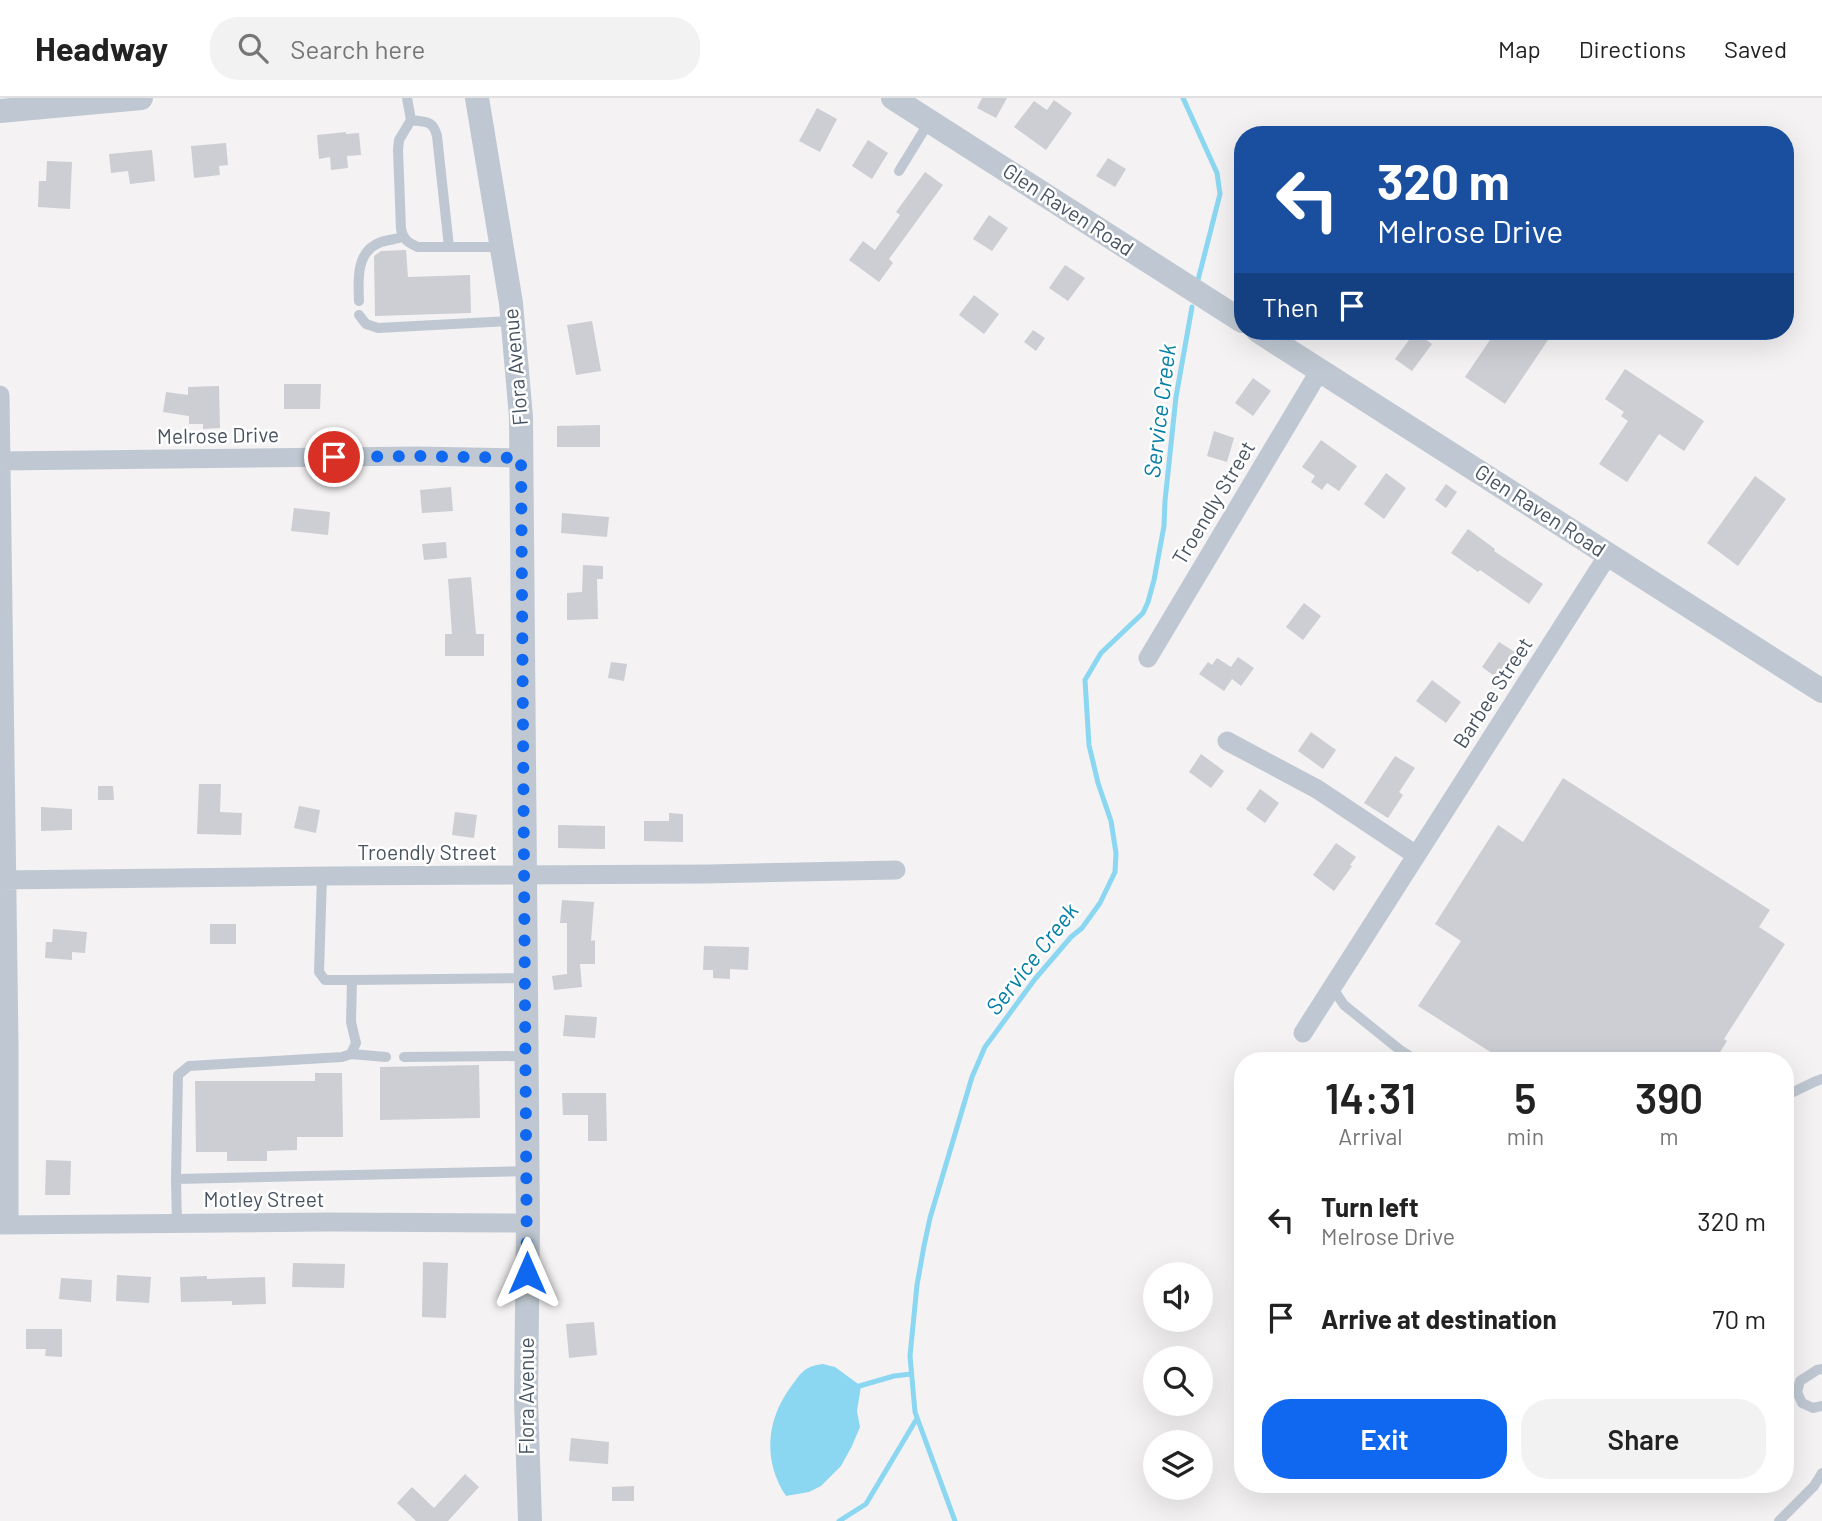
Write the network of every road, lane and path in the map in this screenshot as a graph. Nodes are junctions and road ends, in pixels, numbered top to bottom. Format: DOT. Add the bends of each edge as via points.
graph roads {
  1 [pos="141,98"];
  2 [pos="407,98"];
  3 [pos="477,98"];
  4 [pos="893,98"];
  5 [pos="0,111"];
  6 [pos="411,120"];
  7 [pos="930,122"];
  8 [pos="899,171"];
  9 [pos="403,237"];
  10 [pos="449,247"];
  11 [pos="502,247"];
  12 [pos="359,301"];
  13 [pos="359,314"];
  14 [pos="1234,316"];
  15 [pos="513,321"];
  16 [pos="1272,340"];
  17 [pos="1320,370"];
  18 [pos="0,395"];
  19 [pos="521,458"];
  20 [pos="0,461"];
  21 [pos="1608,555"];
  22 [pos="1148,658"];
  23 [pos="1822,691"];
  24 [pos="1227,741"];
  25 [pos="1416,855"];
  26 [pos="896,870"];
  27 [pos="322,876"];
  28 [pos="524,876"];
  29 [pos="3,880"];
  30 [pos="525,978"];
  31 [pos="352,980"];
  32 [pos="1332,987"];
  33 [pos="1303,1033"];
  34 [pos="1403,1052"];
  35 [pos="351,1054"];
  36 [pos="526,1056"];
  37 [pos="386,1057"];
  38 [pos="404,1057"];
  39 [pos="1822,1079"];
  40 [pos="1794,1092"];
  41 [pos="527,1171"];
  42 [pos="176,1179"];
  43 [pos="177,1223"];
  44 [pos="527,1223"];
  45 [pos="5,1225"];
  46 [pos="1822,1369"];
  47 [pos="1822,1406"];
  48 [pos="1822,1473"];
  49 [pos="1818,1486"];
  50 [pos="530,1521"];
  51 [pos="1779,1521"];
  1 -- 5 [label="street"];
  2 -- 6 [label="lane"];
  3 -- 11 [label="street, Flora Avenue"];
  4 -- 7 [label="street, Glen Raven Road"];
  6 -- 9 [label="lane" via="399,140"];
  6 -- 10 [label="lane" via="430,123 438,136"];
  7 -- 8 [label="lane"];
  7 -- 14 [label="street, Glen Raven Road"];
  9 -- 10 [label="lane" via="418,247"];
  9 -- 12 [label="lane" via="372,246 363,257 358,270"];
  10 -- 11 [label="lane"];
  11 -- 15 [label="street, Flora Avenue"];
  13 -- 15 [label="lane" via="366,324 378,328"];
  15 -- 19 [label="street, Flora Avenue"];
  16 -- 17 [label="street, Glen Raven Road"];
  17 -- 21 [label="street, Glen Raven Road"];
  17 -- 22 [label="street, Troendly Street"];
  18 -- 20 [label="street"];
  19 -- 20 [label="street, Melrose Drive"];
  19 -- 28 [label="street, Flora Avenue"];
  20 -- 29 [label="street"];
  21 -- 23 [label="street, Glen Raven Road"];
  21 -- 25 [label="street, Barbee Street"];
  24 -- 25 [label="street" via="1317,789"];
  25 -- 32 [label="street, Barbee Street"];
  26 -- 28 [label="street, Troendly Street"];
  27 -- 28 [label="street, Troendly Street"];
  27 -- 29 [label="street, Troendly Street"];
  27 -- 31 [label="lane" via="319,972 325,980"];
  28 -- 30 [label="street, Flora Avenue"];
  29 -- 45 [label="street" via="9,1043"];
  30 -- 31 [label="lane"];
  30 -- 36 [label="street, Flora Avenue"];
  31 -- 35 [label="lane" via="351,1022 356,1043"];
  32 -- 33 [label="street, Barbee Street"];
  32 -- 34 [label="lane" via="1344,1005"];
  35 -- 37 [label="lane"];
  35 -- 42 [label="lane" via="189,1066 178,1075"];
  36 -- 38 [label="lane"];
  36 -- 41 [label="street, Flora Avenue"];
  39 -- 40 [label="lane"];
  41 -- 42 [label="lane"];
  41 -- 44 [label="street, Flora Avenue"];
  42 -- 43 [label="lane"];
  43 -- 44 [label="street, Motley Street"];
  43 -- 45 [label="street, Motley Street"];
  44 -- 50 [label="street, Flora Avenue"];
  46 -- 47 [label="lane" via="1800,1381 1797,1392 1802,1402 1814,1408"];
  48 -- 49 [label="lane"];
  49 -- 51 [label="lane"];
}
